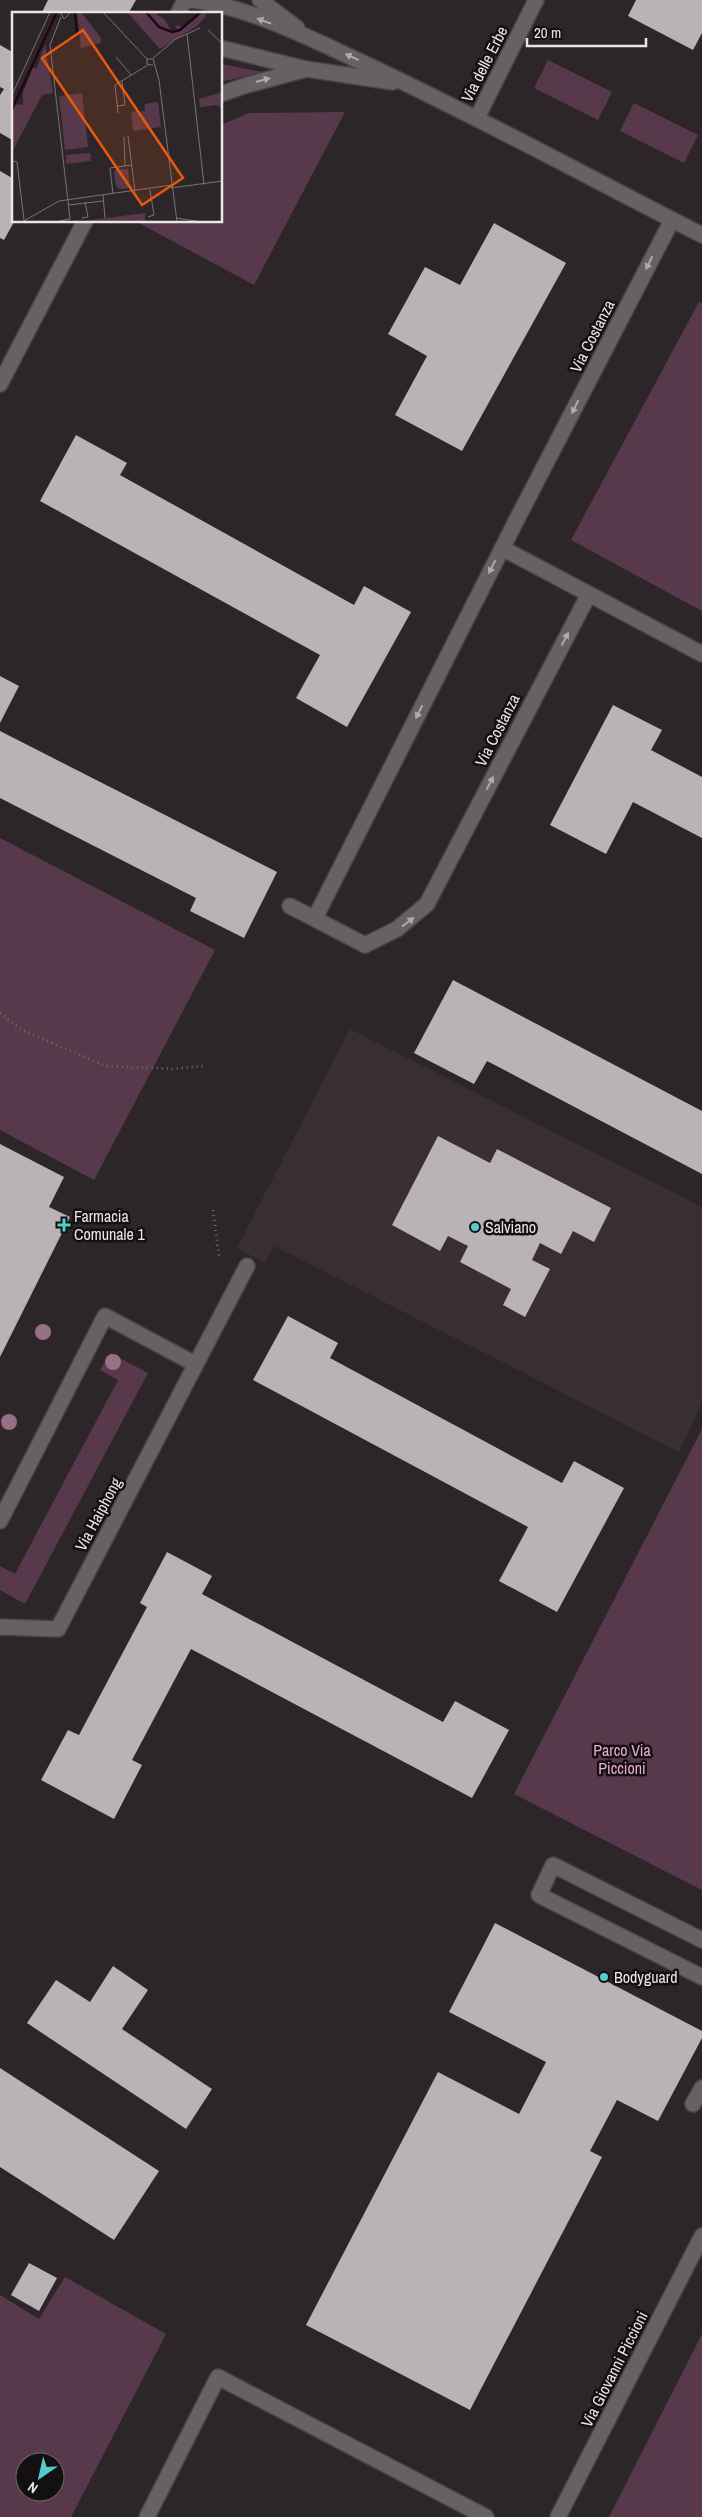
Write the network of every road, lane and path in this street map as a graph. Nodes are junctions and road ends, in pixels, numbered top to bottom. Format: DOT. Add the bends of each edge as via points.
graph roads {
  1 [pos="185,0"];
  2 [pos="189,0"];
  3 [pos="260,0"];
  4 [pos="536,0"];
  5 [pos="179,12"];
  6 [pos="310,38"];
  7 [pos="222,48"];
  8 [pos="306,69"];
  9 [pos="412,85"];
  10 [pos="222,94"];
  11 [pos="477,118"];
  12 [pos="672,220"];
  13 [pos="84,222"];
  14 [pos="702,235"];
  15 [pos="0,384"];
  16 [pos="502,548"];
  17 [pos="589,594"];
  18 [pos="702,654"];
  19 [pos="290,906"];
  20 [pos="314,918"];
  21 [pos="0,1013"];
  22 [pos="203,1066"];
  23 [pos="212,1210"];
  24 [pos="247,1266"];
  25 [pos="238,1281"];
  26 [pos="196,1364"];
  27 [pos="0,1521"];
  28 [pos="0,1627"];
  29 [pos="702,1940"];
  30 [pos="702,1977"];
  31 [pos="702,2088"];
  32 [pos="693,2104"];
  33 [pos="702,2236"];
  34 [pos="147,2517"];
  35 [pos="486,2517"];
  36 [pos="558,2517"];
  1 -- 5 [label="street"];
  6 -- 2 [label="street, one-way" via="214,2"];
  3 -- 6 [label="street"];
  4 -- 11 [label="street, Via delle Erbe"];
  9 -- 6 [label="street, one-way"];
  7 -- 8 [label="street"];
  8 -- 9 [label="street"];
  10 -- 8 [label="street, one-way"];
  9 -- 11 [label="street"];
  11 -- 12 [label="street"];
  12 -- 14 [label="street"];
  12 -- 16 [label="street, Via Costanza, one-way"];
  13 -- 15 [label="street"];
  16 -- 17 [label="street"];
  16 -- 20 [label="street, Via Costanza, one-way"];
  17 -- 18 [label="street"];
  20 -- 17 [label="street, Via Costanza, one-way" via="365,945 397,930 427,904"];
  19 -- 20 [label="street"];
  21 -- 22 [label="path" via="22,1030 106,1066 172,1069"];
  23 -- 25 [label="path" via="221,1265"];
  24 -- 25 [label="street, Via Haiphong"];
  25 -- 26 [label="street, Via Haiphong"];
  26 -- 27 [label="street" via="106,1316"];
  26 -- 28 [label="street, Via Haiphong" via="58,1629"];
  29 -- 30 [label="street" via="554,1865 539,1895"];
  31 -- 32 [label="street"];
  33 -- 36 [label="street, Via Giovanni Piccioni"];
  34 -- 35 [label="street" via="218,2377"];
}
